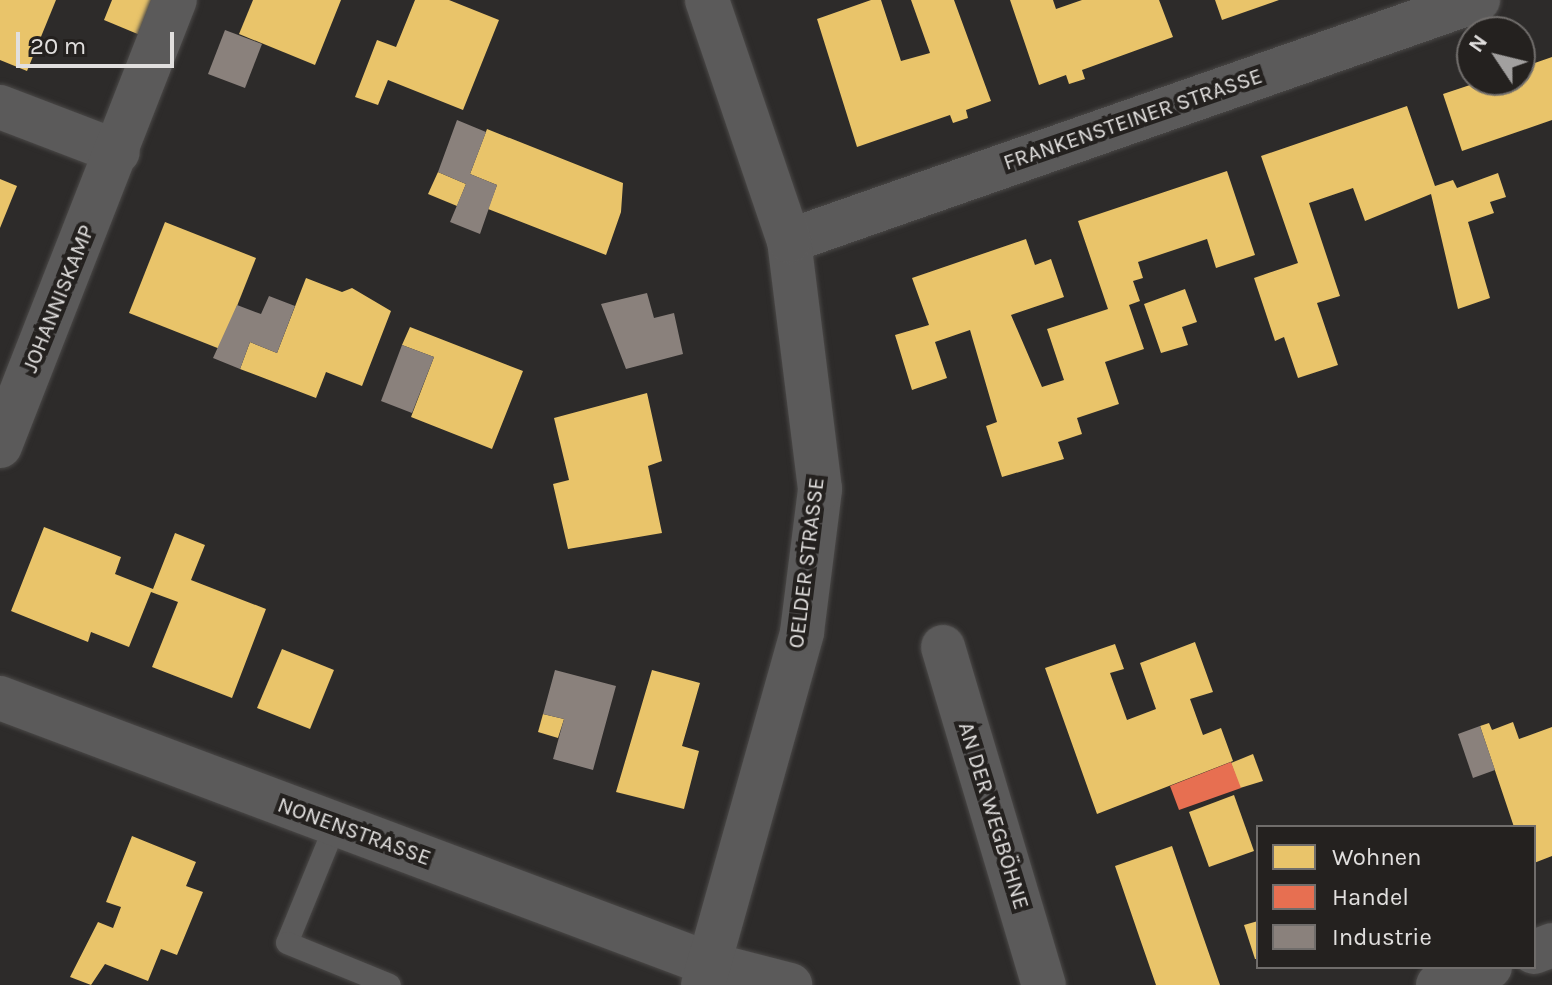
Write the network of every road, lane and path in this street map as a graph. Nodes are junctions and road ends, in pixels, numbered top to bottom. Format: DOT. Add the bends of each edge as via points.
graph roads {
  1 [pos="175,0"];
  2 [pos="707,0"];
  3 [pos="1478,0"];
  4 [pos="0,107"];
  5 [pos="118,152"];
  6 [pos="789,241"];
  7 [pos="0,446"];
  8 [pos="943,647"];
  9 [pos="0,698"];
  10 [pos="335,826"];
  11 [pos="1484,969"];
  12 [pos="706,974"];
  13 [pos="390,985"];
  14 [pos="790,985"];
  15 [pos="1044,985"];
  16 [pos="1438,985"];
  1 -- 5 [label="street, JOHANNISKAMP"];
  2 -- 6 [label="street, OELDER STRASSE"];
  3 -- 6 [label="street, FRANKENSTEINER STRASSE"];
  4 -- 5 [label="street"];
  5 -- 7 [label="street, JOHANNISKAMP"];
  6 -- 12 [label="street, OELDER STRASSE" via="820,489 802,632"];
  8 -- 15 [label="street, AN DER WEGBÖHNE"];
  9 -- 10 [label="street, NONENSTRASSE"];
  10 -- 12 [label="street, NONENSTRASSE"];
  10 -- 13 [label="lane" via="287,943"];
  11 -- 16 [label="street"];
  12 -- 14 [label="street"];
}
